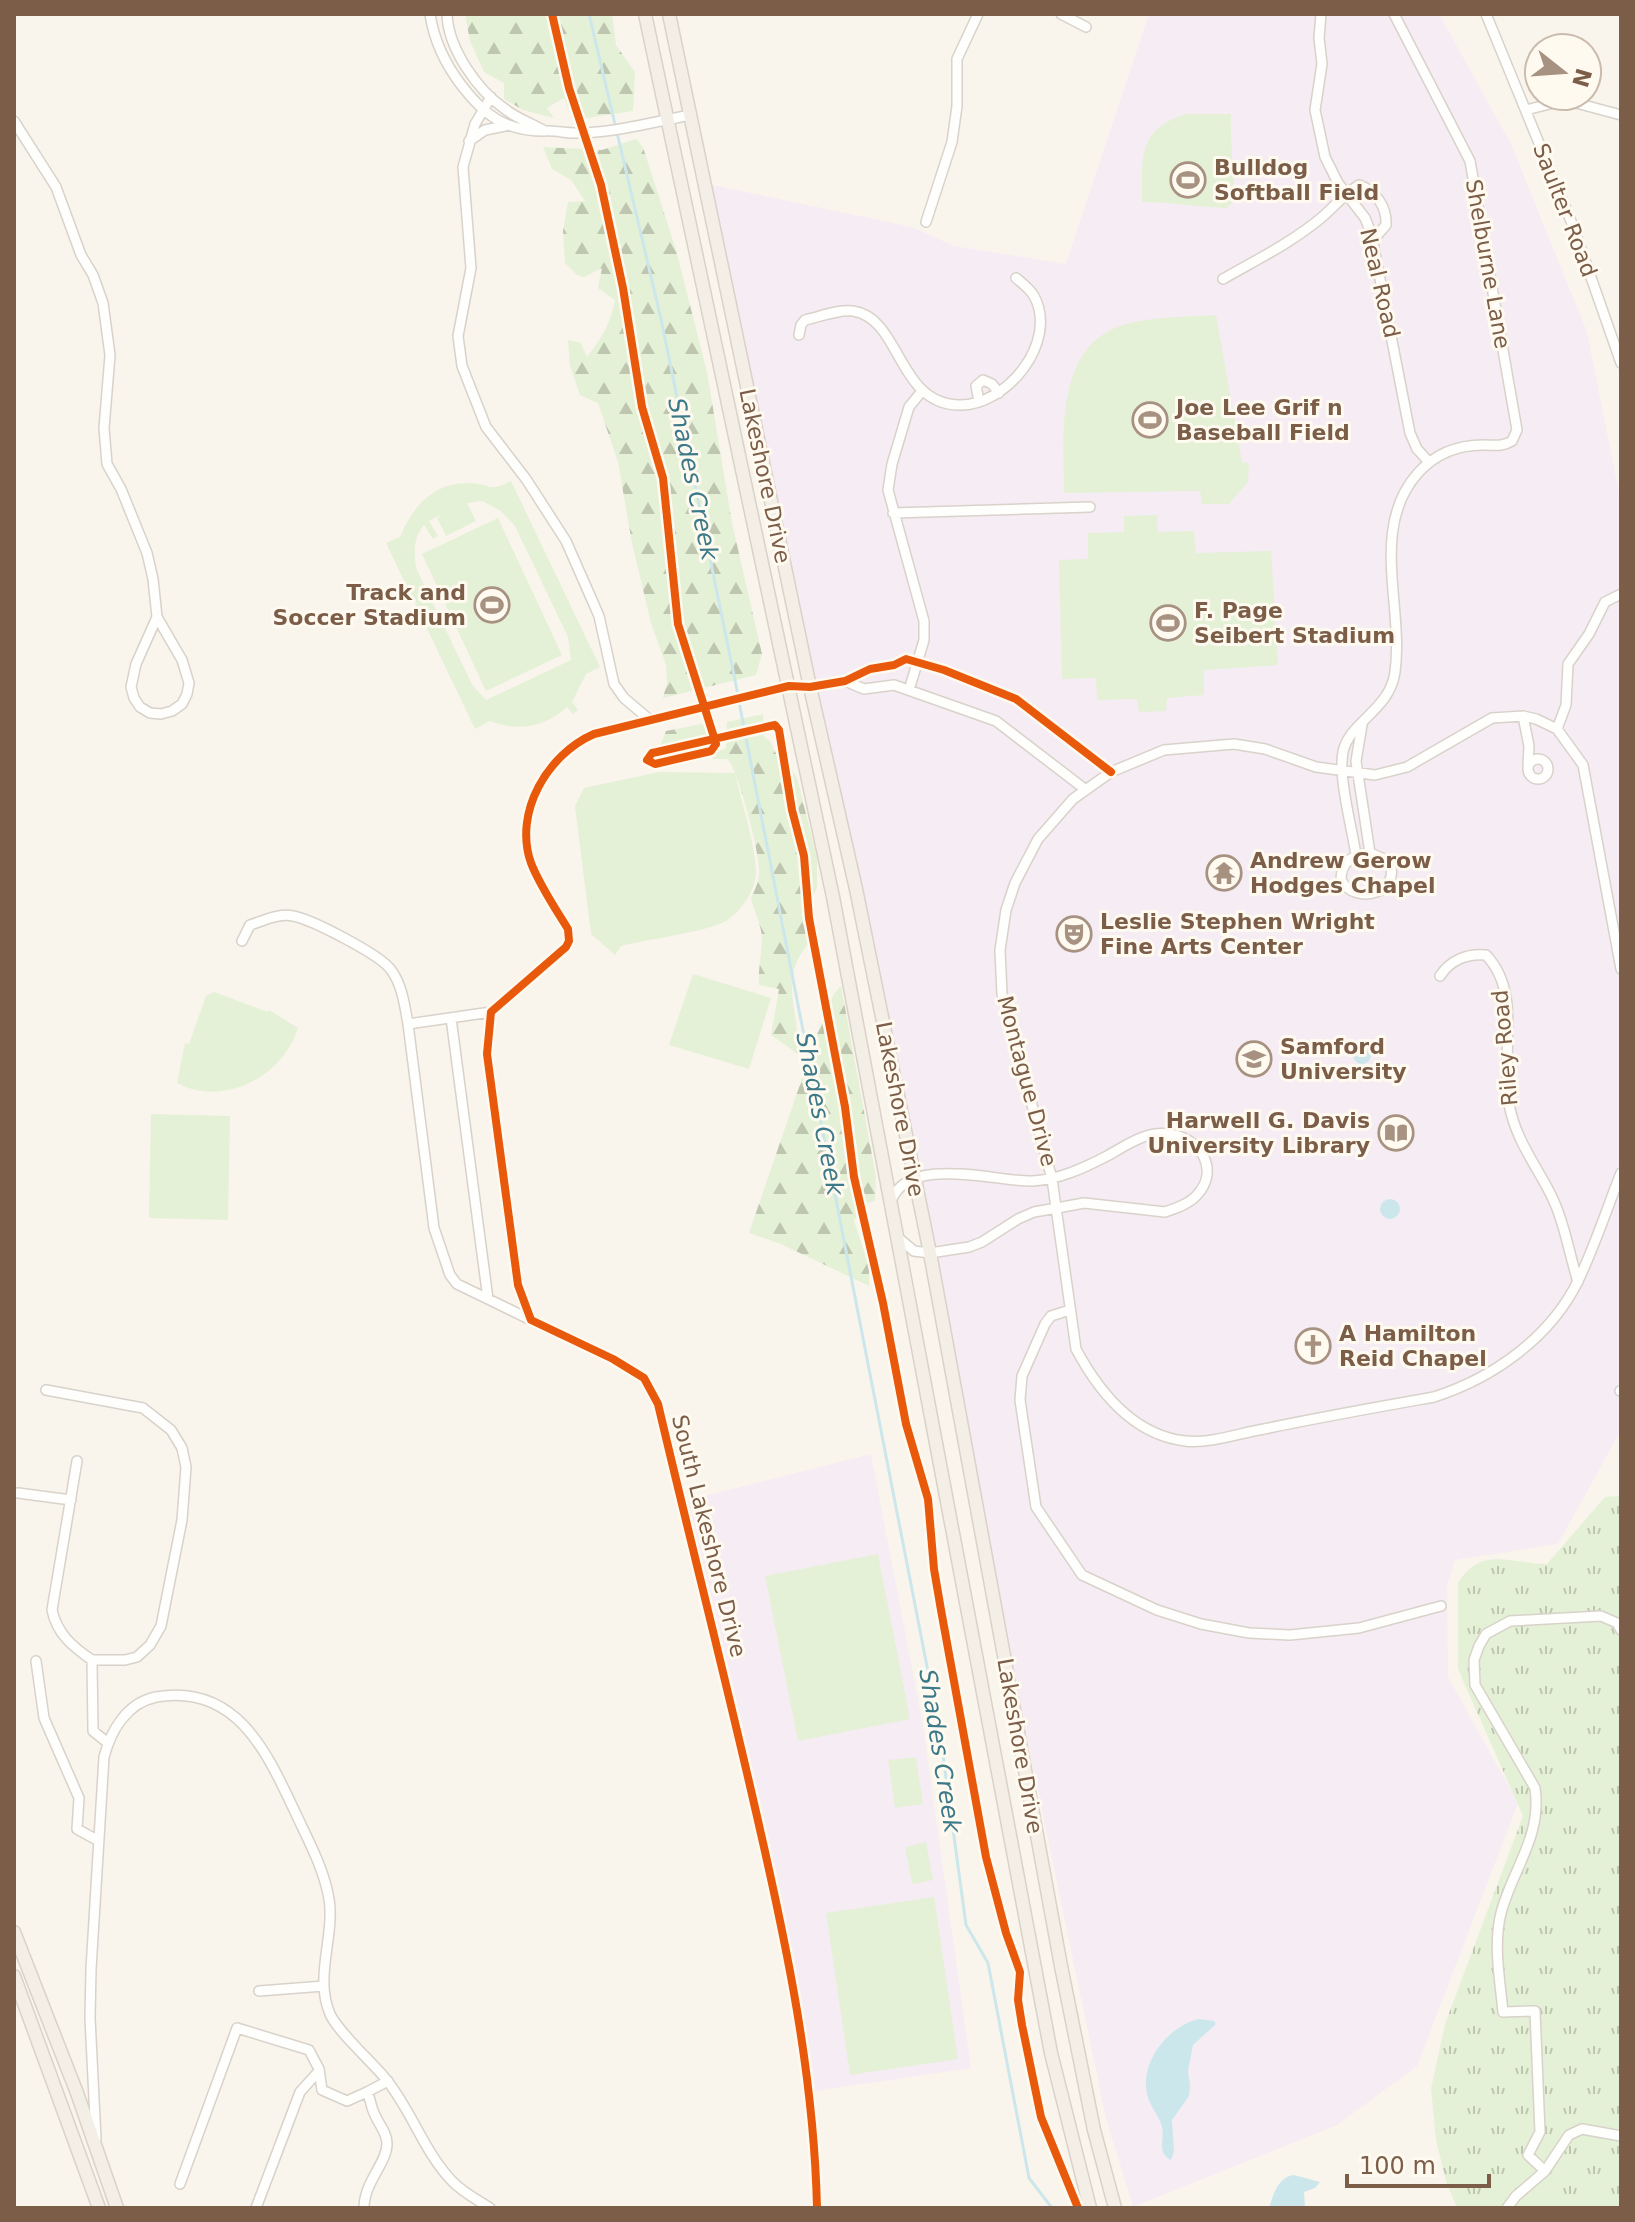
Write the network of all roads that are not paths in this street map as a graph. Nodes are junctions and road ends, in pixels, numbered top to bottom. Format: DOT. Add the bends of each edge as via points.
graph roads {
  1 [pos="430,14"];
  2 [pos="447,14"];
  3 [pos="645,14"];
  4 [pos="669,14"];
  5 [pos="978,14"];
  6 [pos="1061,14"];
  7 [pos="1321,14"];
  8 [pos="1394,14"];
  9 [pos="1486,14"];
  10 [pos="1086,27"];
  11 [pos="459,54"];
  12 [pos="445,61"];
  13 [pos="491,97"];
  14 [pos="1523,103"];
  15 [pos="482,109"];
  16 [pos="1527,112"];
  17 [pos="690,115"];
  18 [pos="669,119"];
  19 [pos="14,121"];
  20 [pos="508,126"];
  21 [pos="543,130"];
  22 [pos="469,141"];
  23 [pos="1346,193"];
  24 [pos="926,222"];
  25 [pos="1373,240"];
  26 [pos="1016,278"];
  27 [pos="1223,279"];
  28 [pos="799,335"];
  29 [pos="1621,363"];
  30 [pos="922,391"];
  31 [pos="999,393"];
  32 [pos="979,401"];
  33 [pos="1429,462"];
  34 [pos="1090,507"];
  35 [pos="893,513"];
  36 [pos="1621,594"];
  37 [pos="157,617"];
  38 [pos="918,661"];
  39 [pos="894,665"];
  40 [pos="845,681"];
  41 [pos="894,685"];
  42 [pos="789,686"];
  43 [pos="810,687"];
  44 [pos="909,690"];
  45 [pos="1523,716"];
  46 [pos="655,719"];
  47 [pos="1362,725"];
  48 [pos="1557,729"];
  49 [pos="1529,746"];
  50 [pos="1542,760"];
  51 [pos="1528,766"];
  52 [pos="1111,772"];
  53 [pos="1343,772"];
  54 [pos="1357,773"];
  55 [pos="1086,790"];
  56 [pos="1370,853"];
  57 [pos="1356,855"];
  58 [pos="242,941"];
  59 [pos="1621,969"];
  60 [pos="1440,976"];
  61 [pos="491,1012"];
  62 [pos="451,1018"];
  63 [pos="408,1024"];
  64 [pos="1621,1173"];
  65 [pos="914,1179"];
  66 [pos="1052,1179"];
  67 [pos="891,1201"];
  68 [pos="1057,1208"];
  69 [pos="897,1237"];
  70 [pos="930,1253"];
  71 [pos="1578,1282"];
  72 [pos="488,1299"];
  73 [pos="1070,1310"];
  74 [pos="531,1320"];
  75 [pos="46,1390"];
  76 [pos="77,1461"];
  77 [pos="18,1493"];
  78 [pos="71,1500"];
  79 [pos="1441,1606"];
  80 [pos="1621,1630"];
  81 [pos="92,1660"];
  82 [pos="36,1661"];
  83 [pos="108,1743"];
  84 [pos="97,1840"];
  85 [pos="14,1932"];
  86 [pos="14,1976"];
  87 [pos="324,1986"];
  88 [pos="259,1991"];
  89 [pos="92,2059"];
  90 [pos="319,2071"];
  91 [pos="388,2081"];
  92 [pos="367,2092"];
  93 [pos="77,2093"];
  94 [pos="1094,2130"];
  95 [pos="1071,2135"];
  96 [pos="1621,2136"];
  97 [pos="96,2147"];
  98 [pos="1545,2171"];
  99 [pos="180,2184"];
  100 [pos="99,2208"];
  101 [pos="117,2208"];
  102 [pos="256,2208"];
  103 [pos="364,2208"];
  104 [pos="490,2208"];
  105 [pos="817,2208"];
  106 [pos="1090,2208"];
  107 [pos="1115,2208"];
  108 [pos="1507,2208"];
  1 -- 12 [label="street"];
  2 -- 11 [label="street"];
  3 -- 18 [label="main road, Lakeshore Drive"];
  4 -- 17 [label="main road, Lakeshore Drive"];
  5 -- 24 [label="street" via="957,59 956,123"];
  6 -- 10 [label="street"];
  7 -- 23 [label="street, Neal Road" via="1322,64 1315,110 1325,157"];
  8 -- 33 [label="street, Shelburne Lane" via="1470,161 1517,423 1516,436 1507,444 1457,448"];
  9 -- 14 [label="street, Saulter Road"];
  11 -- 12 [label="street"];
  11 -- 13 [label="street"];
  12 -- 15 [label="street"];
  13 -- 15 [label="street"];
  13 -- 21 [label="street"];
  15 -- 20 [label="street"];
  15 -- 22 [label="street"];
  16 -- 29 [label="street, Saulter Road"];
  17 -- 18 [label="street"];
  17 -- 43 [label="main road, Lakeshore Drive"];
  18 -- 21 [label="street" via="576,134"];
  18 -- 42 [label="main road, Lakeshore Drive"];
  19 -- 37 [label="street" via="50,176 103,303 110,355 107,464 147,553"];
  20 -- 21 [label="street"];
  20 -- 22 [label="street" via="493,127"];
  22 -- 46 [label="street" via="463,167 471,268 458,336 462,366 486,427 566,541 599,616 614,684 624,698"];
  23 -- 25 [label="street, Neal Road" via="1365,218"];
  23 -- 25 [label="street" via="1365,186 1383,205 1386,225"];
  23 -- 27 [label="street" via="1291,240"];
  25 -- 33 [label="street, Neal Road" via="1410,433"];
  26 -- 31 [label="street" via="1035,297 1038,338 1030,358"];
  28 -- 30 [label="street" via="805,320 852,310 868,317"];
  30 -- 32 [label="street" via="947,405"];
  30 -- 35 [label="street" via="909,407 892,464 888,490"];
  31 -- 32 [label="street"];
  31 -- 32 [label="street" via="983,380 976,386"];
  33 -- 47 [label="street" via="1406,490 1393,519 1396,669 1383,702"];
  34 -- 35 [label="street"];
  35 -- 38 [label="street" via="924,621"];
  36 -- 48 [label="street" via="1605,602 1568,664 1566,705"];
  37 -- 37 [label="street" via="131,687 140,707 161,714 182,704 189,683"];
  38 -- 39 [label="street"];
  38 -- 44 [label="street"];
  38 -- 52 [label="street" via="1016,699"];
  39 -- 40 [label="street"];
  39 -- 41 [label="street"];
  40 -- 41 [label="street" via="864,689"];
  40 -- 43 [label="street"];
  41 -- 44 [label="street"];
  42 -- 43 [label="street"];
  42 -- 46 [label="street"];
  42 -- 67 [label="main road, Lakeshore Drive"];
  43 -- 65 [label="main road, Lakeshore Drive"];
  44 -- 55 [label="street" via="1001,724"];
  45 -- 48 [label="street"];
  45 -- 49 [label="street"];
  45 -- 54 [label="street, Montague Drive" via="1492,718 1393,772"];
  46 -- 61 [label="street" via="581,739 545,775 530,810 530,860 568,929 569,941"];
  47 -- 53 [label="street" via="1346,744"];
  47 -- 54 [label="street"];
  48 -- 59 [label="street" via="1583,765"];
  49 -- 50 [label="street"];
  49 -- 51 [label="street"];
  50 -- 51 [label="street"];
  50 -- 51 [label="street" via="1548,768 1541,779 1532,777"];
  52 -- 53 [label="street, Montague Drive" via="1164,750 1234,744"];
  52 -- 55 [label="street, Montague Drive"];
  53 -- 54 [label="street, Montague Drive"];
  53 -- 57 [label="street"];
  54 -- 56 [label="street"];
  55 -- 66 [label="street, Montague Drive" via="1038,839 1015,883 1000,950 1002,994"];
  56 -- 57 [label="street"];
  56 -- 57 [label="street" via="1386,858 1392,871 1386,886 1370,894 1352,891 1341,880 1343,866"];
  58 -- 63 [label="street, South Lakeshore Drive" via="250,925 272,917 292,916 316,925 389,966"];
  60 -- 71 [label="street, Riley Road" via="1471,953 1486,955 1495,964 1505,997 1512,1119 1552,1196"];
  61 -- 62 [label="street"];
  61 -- 74 [label="street" via="487,1054 518,1285"];
  62 -- 63 [label="street"];
  62 -- 72 [label="street"];
  63 -- 72 [label="street, South Lakeshore Drive" via="434,1228 450,1275"];
  64 -- 71 [label="street, Montague Drive"];
  65 -- 66 [label="street" via="962,1172 1017,1181"];
  65 -- 67 [label="street" via="895,1191"];
  65 -- 70 [label="main road, Lakeshore Drive"];
  66 -- 68 [label="street, Montague Drive"];
  66 -- 68 [label="street" via="1158,1133 1191,1140 1207,1168 1197,1195 1165,1212 1084,1203"];
  67 -- 69 [label="main road, Lakeshore Drive"];
  68 -- 70 [label="street" via="1026,1215 969,1247"];
  68 -- 73 [label="street, Montague Drive"];
  69 -- 70 [label="street" via="914,1251"];
  69 -- 95 [label="main road, Lakeshore Drive" via="1051,2053"];
  70 -- 94 [label="main road, Lakeshore Drive"];
  71 -- 73 [label="street, Montague Drive" via="1523,1349 1463,1388 1186,1441 1125,1416 1076,1349"];
  72 -- 74 [label="street, South Lakeshore Drive"];
  73 -- 79 [label="street" via="1048,1319 1022,1376 1020,1400 1036,1507 1082,1575 1157,1610 1249,1633 1359,1628"];
  74 -- 105 [label="street, South Lakeshore Drive" via="644,1378 658,1404 776,1899 803,2041"];
  75 -- 81 [label="street" via="143,1408 171,1430 186,1467 182,1520 161,1626 137,1657"];
  76 -- 78 [label="street"];
  77 -- 78 [label="street"];
  78 -- 81 [label="street" via="52,1610 71,1646"];
  80 -- 98 [label="street" via="1601,1616 1510,1621 1486,1634 1474,1660 1475,1685 1535,1788 1536,1822 1498,1934 1503,2012 1535,2011 1540,2132 1528,2155"];
  81 -- 83 [label="street" via="93,1731"];
  82 -- 84 [label="street" via="44,1718 79,1798 77,1829"];
  83 -- 84 [label="street"];
  83 -- 87 [label="street" via="134,1706 170,1695 204,1700 235,1715 257,1737 321,1867 329,1903"];
  84 -- 89 [label="street"];
  85 -- 93 [label="main road"];
  86 -- 100 [label="main road"];
  87 -- 88 [label="street"];
  87 -- 91 [label="street" via="333,2019"];
  89 -- 93 [label="street"];
  89 -- 97 [label="street"];
  90 -- 92 [label="street" via="322,2090 347,2101"];
  90 -- 99 [label="street" via="309,2050 237,2028"];
  90 -- 102 [label="street" via="300,2092"];
  91 -- 92 [label="street"];
  91 -- 104 [label="street" via="450,2178"];
  92 -- 103 [label="street" via="387,2146 364,2194"];
  93 -- 97 [label="main road"];
  94 -- 95 [label="main road"];
  94 -- 107 [label="main road, Lakeshore Drive"];
  95 -- 106 [label="main road, Lakeshore Drive"];
  96 -- 98 [label="street" via="1582,2129 1569,2135"];
  97 -- 101 [label="main road"];
  98 -- 108 [label="street"];
}
